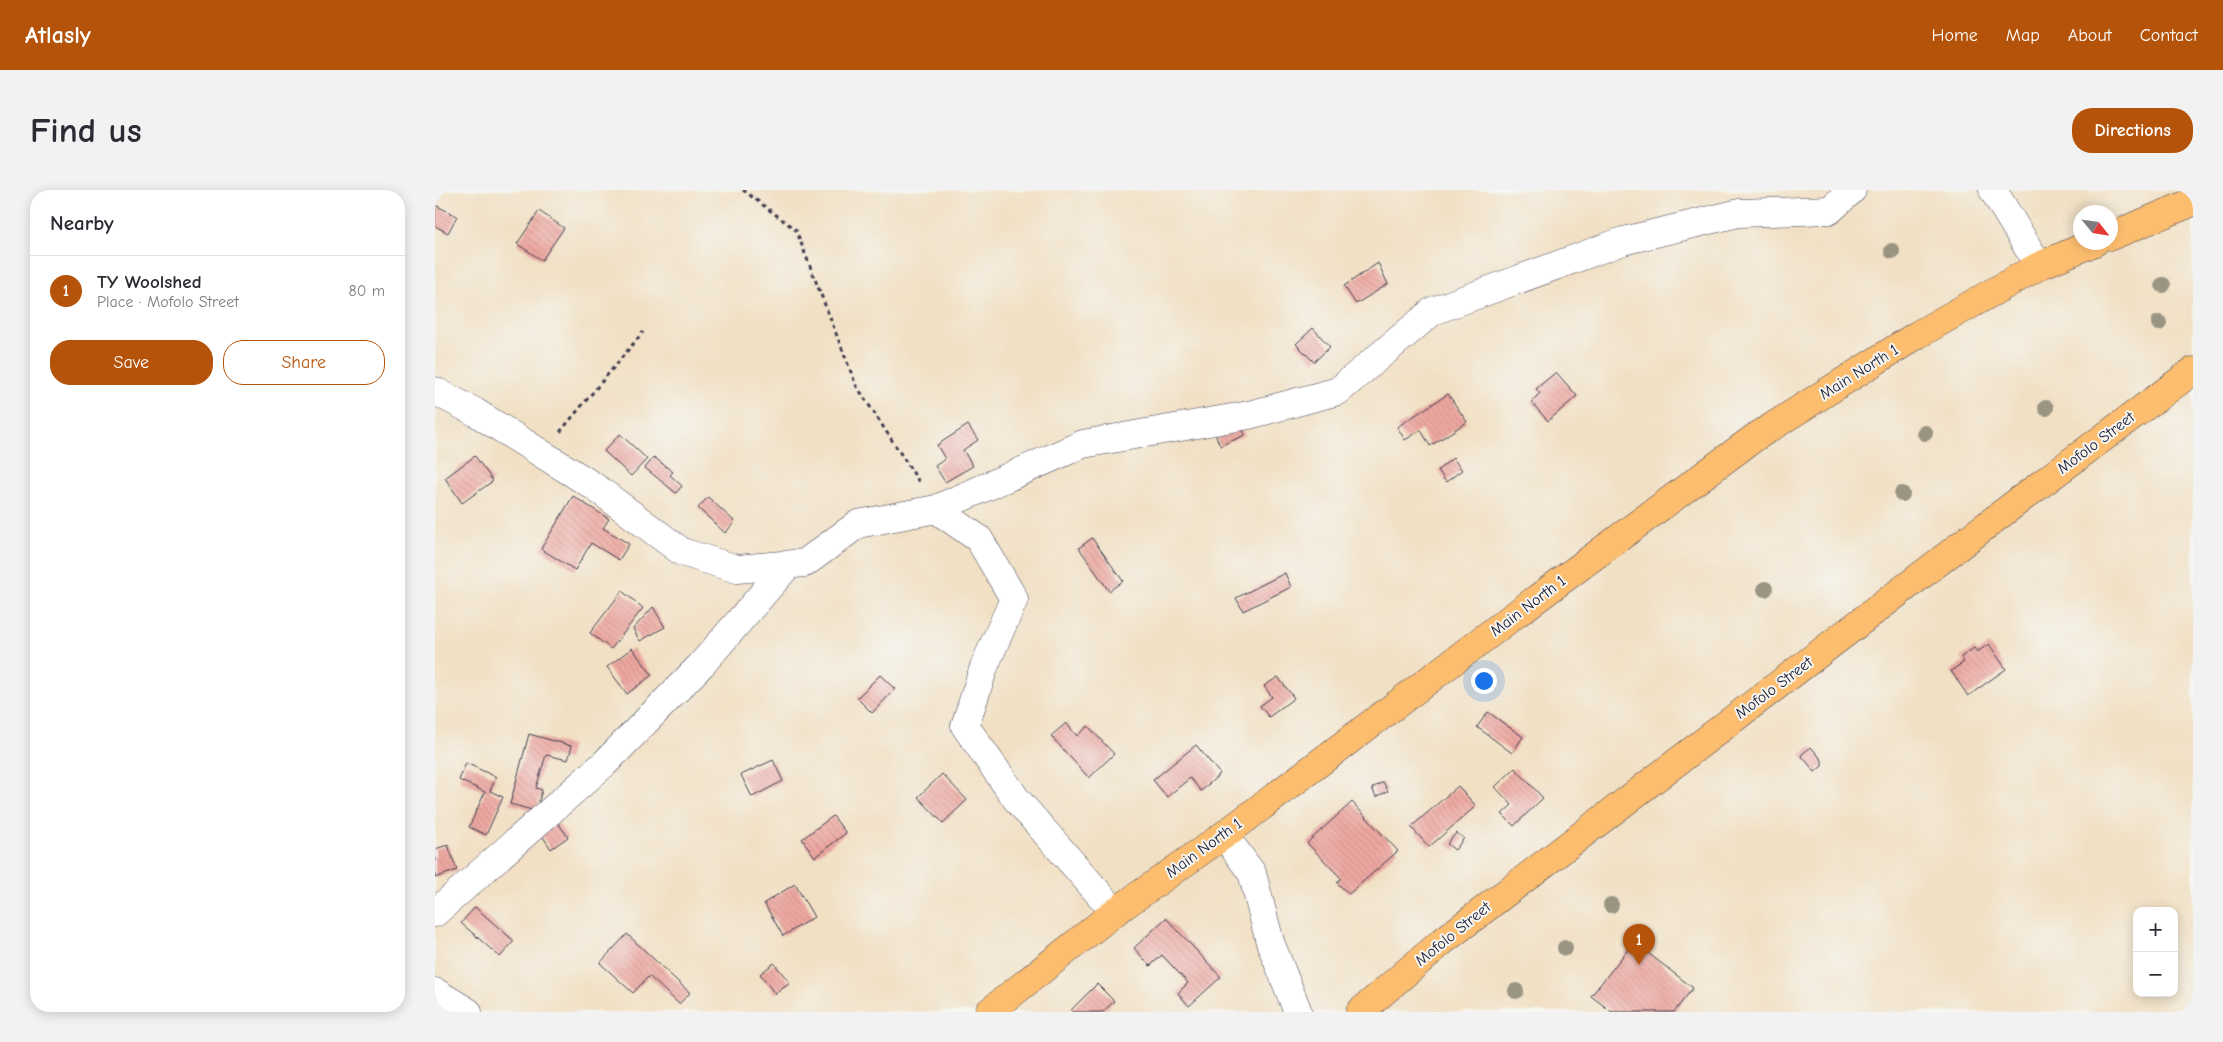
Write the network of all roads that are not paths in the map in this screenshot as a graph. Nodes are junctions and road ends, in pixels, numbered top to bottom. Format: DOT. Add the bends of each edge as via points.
graph roads {
  1 [pos="1853,190"];
  2 [pos="1993,190"];
  3 [pos="2193,202"];
  4 [pos="2118,233"];
  5 [pos="2076,250"];
  6 [pos="2039,266"];
  7 [pos="2193,371"];
  8 [pos="435,391"];
  9 [pos="936,509"];
  10 [pos="788,566"];
  11 [pos="1224,835"];
  12 [pos="435,912"];
  13 [pos="1115,912"];
  14 [pos="435,992"];
  15 [pos="468,1012"];
  16 [pos="989,1012"];
  17 [pos="1298,1012"];
  18 [pos="1361,1012"];
  1 -- 9 [label="street" via="1830,210 1739,213 1623,241 1433,311 1337,391 1249,414 1083,444"];
  2 -- 6 [label="street"];
  3 -- 4 [label="main road"];
  5 -- 6 [label="main road, Main North 1"];
  6 -- 11 [label="main road, Main North 1" via="1917,335 1755,438"];
  7 -- 18 [label="main road, Mofolo Street" via="1450,935"];
  8 -- 10 [label="street" via="475,412 595,487 682,552 737,569"];
  9 -- 10 [label="street" via="858,524 805,563"];
  9 -- 13 [label="street" via="979,539 1013,599 984,667 965,726 1017,800"];
  10 -- 12 [label="street" via="702,664 605,763"];
  11 -- 13 [label="main road, Main North 1"];
  11 -- 17 [label="street" via="1252,873 1270,942"];
  13 -- 16 [label="main road, Main North 1"];
  14 -- 15 [label="street"];
}
